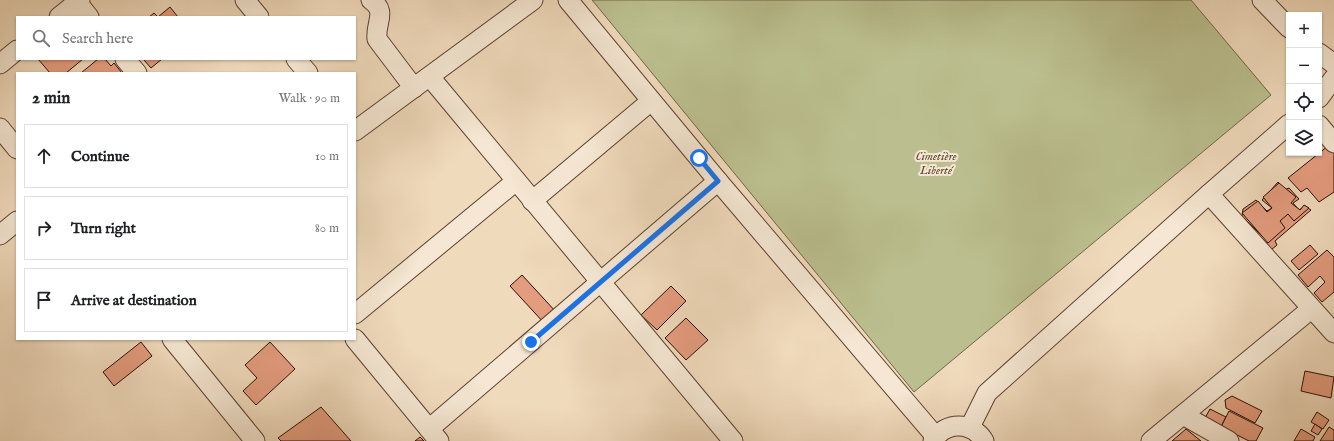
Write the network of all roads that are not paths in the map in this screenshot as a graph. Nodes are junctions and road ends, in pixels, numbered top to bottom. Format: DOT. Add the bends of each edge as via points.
graph roads {
  1 [pos="244,0"];
  2 [pos="371,0"];
  3 [pos="533,0"];
  4 [pos="568,0"];
  5 [pos="1262,0"];
  6 [pos="79,1"];
  7 [pos="60,16"];
  8 [pos="88,16"];
  9 [pos="258,16"];
  10 [pos="1286,25"];
  11 [pos="16,51"];
  12 [pos="1322,55"];
  13 [pos="126,60"];
  14 [pos="297,60"];
  15 [pos="0,64"];
  16 [pos="1334,64"];
  17 [pos="136,72"];
  18 [pos="307,72"];
  19 [pos="430,77"];
  20 [pos="1334,78"];
  21 [pos="414,88"];
  22 [pos="1322,94"];
  23 [pos="651,100"];
  24 [pos="1286,127"];
  25 [pos="0,128"];
  26 [pos="356,129"];
  27 [pos="1322,129"];
  28 [pos="1334,143"];
  29 [pos="16,148"];
  30 [pos="516,181"];
  31 [pos="718,181"];
  32 [pos="1208,194"];
  33 [pos="532,201"];
  34 [pos="16,222"];
  35 [pos="0,235"];
  36 [pos="600,283"];
  37 [pos="1311,309"];
  38 [pos="356,313"];
  39 [pos="1334,334"];
  40 [pos="356,339"];
  41 [pos="173,340"];
  42 [pos="1183,415"];
  43 [pos="970,428"];
  44 [pos="434,435"];
  45 [pos="935,439"];
  46 [pos="255,441"];
  47 [pos="733,441"];
  48 [pos="984,441"];
  49 [pos="1151,441"];
  50 [pos="1229,441"];
  1 -- 9 [label="street"];
  2 -- 21 [label="street" via="378,5 380,11 377,39"];
  3 -- 19 [label="street"];
  4 -- 23 [label="street"];
  5 -- 10 [label="street"];
  6 -- 7 [label="street"];
  6 -- 8 [label="street"];
  11 -- 15 [label="street"];
  12 -- 16 [label="street"];
  13 -- 17 [label="street"];
  14 -- 18 [label="street"];
  19 -- 21 [label="street"];
  19 -- 30 [label="street"];
  20 -- 22 [label="street"];
  21 -- 26 [label="street"];
  23 -- 31 [label="street"];
  23 -- 33 [label="street"];
  24 -- 32 [label="street"];
  25 -- 29 [label="street"];
  27 -- 28 [label="street"];
  30 -- 33 [label="street"];
  30 -- 38 [label="street"];
  31 -- 36 [label="street"];
  31 -- 45 [label="street"];
  32 -- 37 [label="street"];
  32 -- 43 [label="street" via="987,393"];
  33 -- 36 [label="street"];
  34 -- 35 [label="street"];
  36 -- 44 [label="street"];
  36 -- 47 [label="street"];
  37 -- 39 [label="street"];
  37 -- 42 [label="street"];
  40 -- 44 [label="street"];
  41 -- 46 [label="street"];
  42 -- 49 [label="street"];
  42 -- 50 [label="street"];
  43 -- 45 [label="street" via="955,426 941,431"];
  43 -- 48 [label="street"];
}
